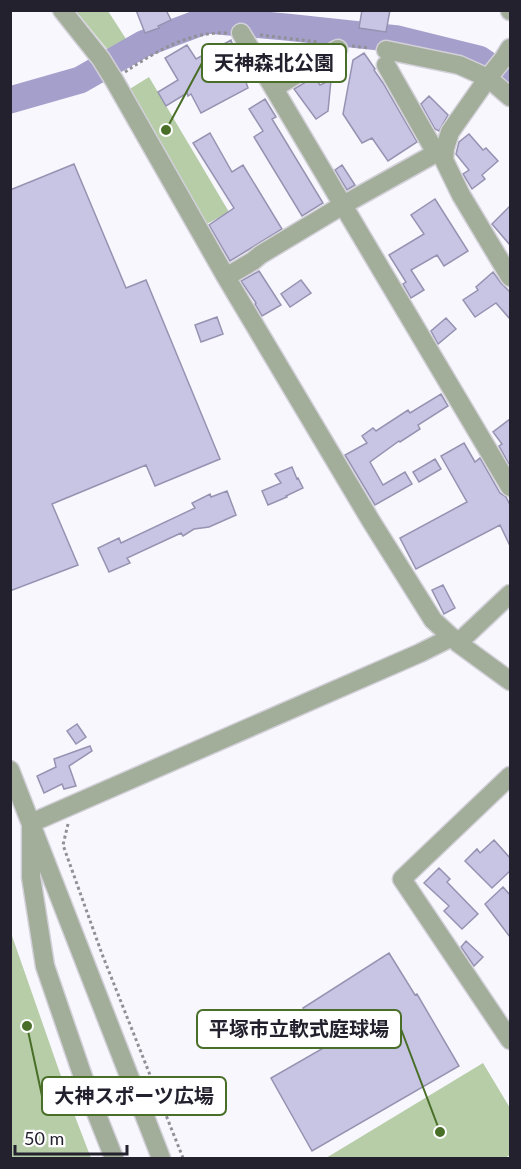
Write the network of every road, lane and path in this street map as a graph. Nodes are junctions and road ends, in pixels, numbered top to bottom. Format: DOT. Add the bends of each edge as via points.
graph roads {
  1 [pos="62,10"];
  2 [pos="241,33"];
  3 [pos="339,46"];
  4 [pos="507,53"];
  5 [pos="386,57"];
  6 [pos="109,71"];
  7 [pos="488,78"];
  8 [pos="274,88"];
  9 [pos="510,97"];
  10 [pos="440,151"];
  11 [pos="343,205"];
  12 [pos="226,277"];
  13 [pos="510,277"];
  14 [pos="510,486"];
  15 [pos="510,594"];
  16 [pos="455,640"];
  17 [pos="510,681"];
  18 [pos="10,770"];
  19 [pos="510,776"];
  20 [pos="72,804"];
  21 [pos="31,823"];
  22 [pos="510,1041"];
  23 [pos="114,1158"];
  24 [pos="161,1158"];
  25 [pos="183,1158"];
  1 -- 6 [label="street"];
  2 -- 3 [label="path"];
  2 -- 6 [label="path" via="220,32 182,40 141,61"];
  2 -- 8 [label="street"];
  3 -- 5 [label="path"];
  3 -- 8 [label="street"];
  4 -- 7 [label="street"];
  5 -- 7 [label="street" via="459,65"];
  5 -- 10 [label="street"];
  6 -- 12 [label="street"];
  7 -- 9 [label="street"];
  7 -- 10 [label="street"];
  8 -- 11 [label="street"];
  10 -- 11 [label="street"];
  10 -- 13 [label="street"];
  11 -- 12 [label="street"];
  11 -- 14 [label="street"];
  12 -- 16 [label="street" via="433,620"];
  15 -- 16 [label="street"];
  16 -- 17 [label="street"];
  16 -- 20 [label="street"];
  18 -- 21 [label="street"];
  19 -- 22 [label="street" via="402,879"];
  20 -- 21 [label="street"];
  20 -- 25 [label="path" via="63,845"];
  21 -- 23 [label="street" via="31,878 45,966"];
  21 -- 24 [label="street"];
}
